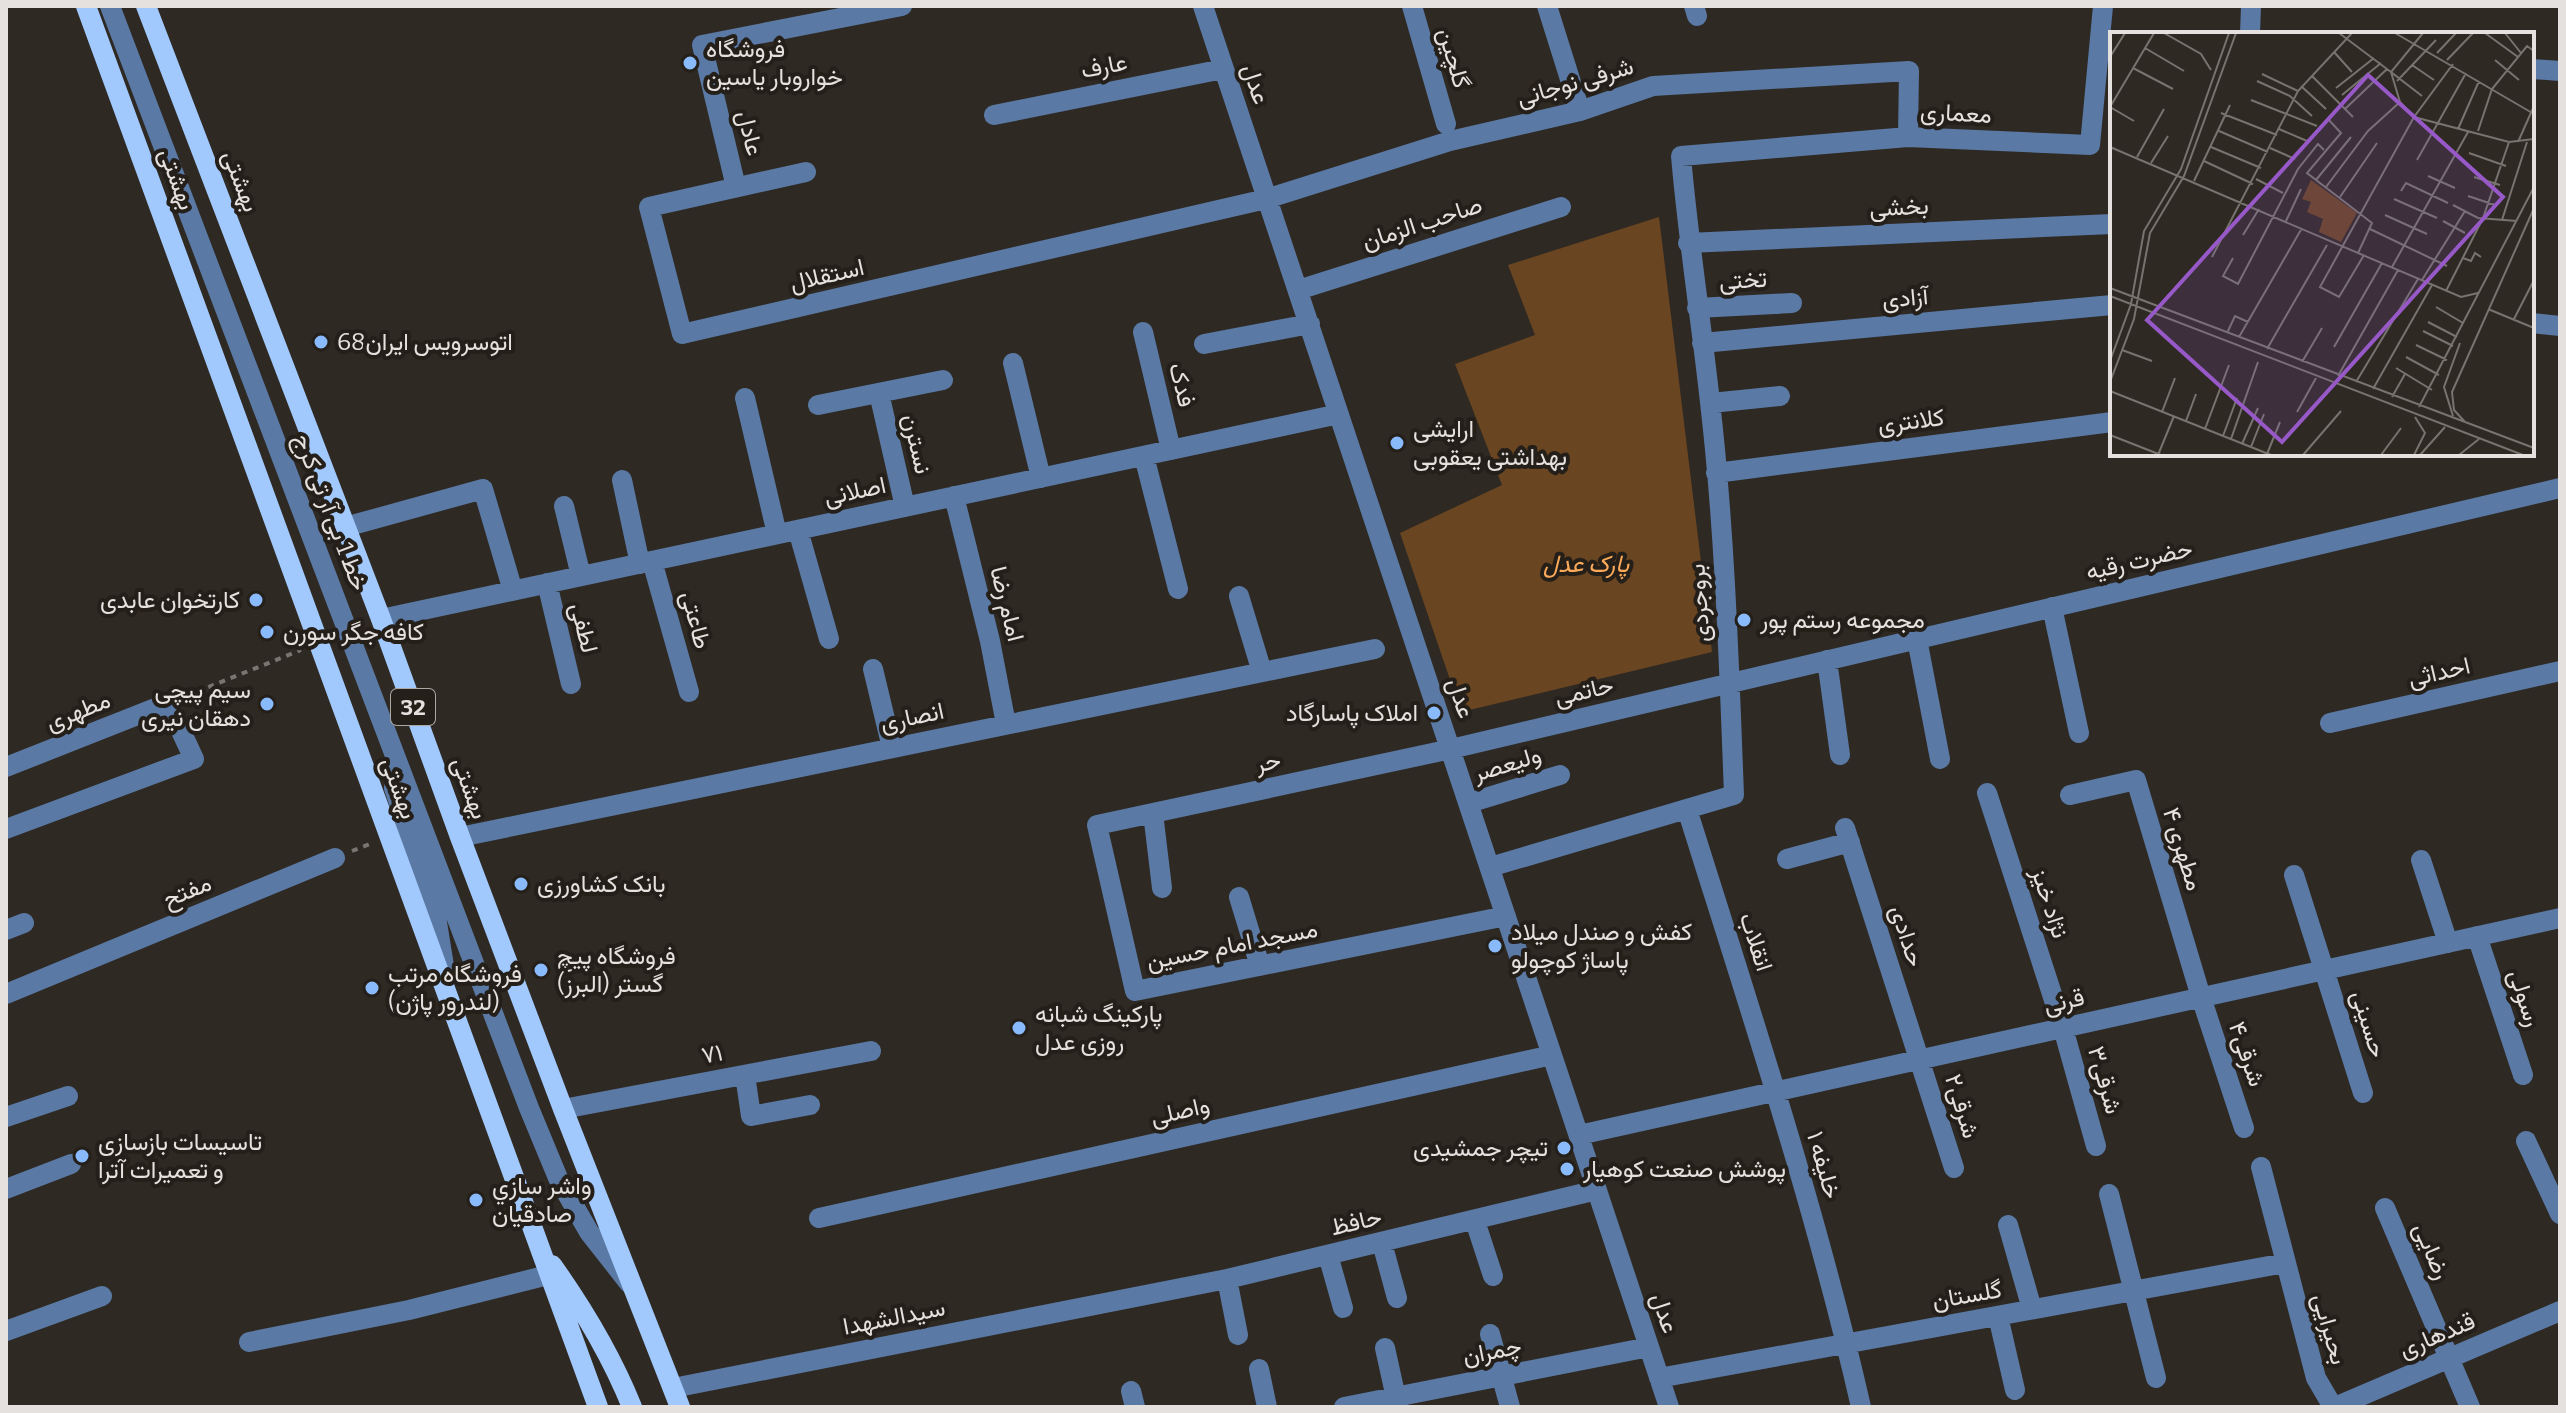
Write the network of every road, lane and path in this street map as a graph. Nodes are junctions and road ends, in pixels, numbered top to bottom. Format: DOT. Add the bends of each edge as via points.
graph roads {
  1 [pos="86,6"];
  2 [pos="98,6"];
  3 [pos="110,6"];
  4 [pos="146,6"];
  5 [pos="902,6"];
  6 [pos="1203,6"];
  7 [pos="1412,6"];
  8 [pos="1547,6"];
  9 [pos="2103,6"];
  10 [pos="2251,6"];
  11 [pos="2250,32"];
  12 [pos="1223,69"];
  13 [pos="2534,69"];
  14 [pos="2560,71"];
  15 [pos="1580,111"];
  16 [pos="994,115"];
  17 [pos="1446,124"];
  18 [pos="1908,137"];
  19 [pos="1681,156"];
  20 [pos="806,172"];
  21 [pos="736,187"];
  22 [pos="1266,199"];
  23 [pos="1561,207"];
  24 [pos="2110,224"];
  25 [pos="1688,243"];
  26 [pos="1298,290"];
  27 [pos="1792,303"];
  28 [pos="2110,305"];
  29 [pos="1697,308"];
  30 [pos="2534,323"];
  31 [pos="1310,324"];
  32 [pos="2560,326"];
  33 [pos="1143,332"];
  34 [pos="1702,343"];
  35 [pos="1204,344"];
  36 [pos="1013,363"];
  37 [pos="943,380"];
  38 [pos="879,393"];
  39 [pos="1780,396"];
  40 [pos="745,398"];
  41 [pos="1711,403"];
  42 [pos="818,405"];
  43 [pos="1339,414"];
  44 [pos="2110,422"];
  45 [pos="1171,450"];
  46 [pos="1144,456"];
  47 [pos="1716,473"];
  48 [pos="1041,478"];
  49 [pos="622,480"];
  50 [pos="2560,488"];
  51 [pos="954,496"];
  52 [pos="564,506"];
  53 [pos="905,507"];
  54 [pos="345,527"];
  55 [pos="798,530"];
  56 [pos="777,534"];
  57 [pos="646,562"];
  58 [pos="581,576"];
  59 [pos="547,583"];
  60 [pos="1178,589"];
  61 [pos="513,591"];
  62 [pos="1239,596"];
  63 [pos="2052,607"];
  64 [pos="381,619"];
  65 [pos="829,639"];
  66 [pos="1917,639"];
  67 [pos="318,643"];
  68 [pos="1375,649"];
  69 [pos="1827,660"];
  70 [pos="873,669"];
  71 [pos="2560,671"];
  72 [pos="1262,672"];
  73 [pos="1730,683"];
  74 [pos="571,684"];
  75 [pos="689,692"];
  76 [pos="168,703"];
  77 [pos="2330,723"];
  78 [pos="1006,724"];
  79 [pos="2079,733"];
  80 [pos="892,748"];
  81 [pos="1451,749"];
  82 [pos="1840,755"];
  83 [pos="1940,759"];
  84 [pos="6,767"];
  85 [pos="1560,775"];
  86 [pos="1987,793"];
  87 [pos="2070,795"];
  88 [pos="1469,803"];
  89 [pos="1687,809"];
  90 [pos="1153,813"];
  91 [pos="1097,825"];
  92 [pos="6,829"];
  93 [pos="389,836"];
  94 [pos="460,837"];
  95 [pos="335,858"];
  96 [pos="1787,859"];
  97 [pos="2421,860"];
  98 [pos="1490,867"];
  99 [pos="2294,875"];
  100 [pos="1162,888"];
  101 [pos="1239,897"];
  102 [pos="1506,916"];
  103 [pos="2560,918"];
  104 [pos="2477,936"];
  105 [pos="2448,943"];
  106 [pos="1260,966"];
  107 [pos="2325,970"];
  108 [pos="6,994"];
  109 [pos="448,994"];
  110 [pos="2201,997"];
  111 [pos="2063,1028"];
  112 [pos="871,1051"];
  113 [pos="1552,1055"];
  114 [pos="1920,1060"];
  115 [pos="745,1075"];
  116 [pos="2523,1075"];
  117 [pos="1776,1091"];
  118 [pos="2363,1093"];
  119 [pos="68,1096"];
  120 [pos="810,1105"];
  121 [pos="563,1109"];
  122 [pos="6,1117"];
  123 [pos="2244,1128"];
  124 [pos="1579,1135"];
  125 [pos="2526,1141"];
  126 [pos="2096,1146"];
  127 [pos="71,1164"];
  128 [pos="2261,1167"];
  129 [pos="1954,1168"];
  130 [pos="6,1189"];
  131 [pos="1597,1190"];
  132 [pos="2109,1194"];
  133 [pos="2385,1208"];
  134 [pos="2560,1214"];
  135 [pos="819,1218"];
  136 [pos="1475,1221"];
  137 [pos="2008,1225"];
  138 [pos="536,1242"];
  139 [pos="1382,1243"];
  140 [pos="1328,1255"];
  141 [pos="2285,1263"];
  142 [pos="548,1275"];
  143 [pos="1493,1276"];
  144 [pos="1227,1279"];
  145 [pos="634,1289"];
  146 [pos="2134,1291"];
  147 [pos="102,1296"];
  148 [pos="1125,1298"];
  149 [pos="1397,1298"];
  150 [pos="1343,1308"];
  151 [pos="2032,1309"];
  152 [pos="2560,1311"];
  153 [pos="1998,1316"];
  154 [pos="6,1331"];
  155 [pos="1490,1334"];
  156 [pos="1238,1335"];
  157 [pos="249,1342"];
  158 [pos="1846,1344"];
  159 [pos="1649,1347"];
  160 [pos="1385,1348"];
  161 [pos="2450,1358"];
  162 [pos="1259,1369"];
  163 [pos="1501,1375"];
  164 [pos="1659,1378"];
  165 [pos="2156,1378"];
  166 [pos="2015,1390"];
  167 [pos="676,1397"];
  168 [pos="1397,1402"];
  169 [pos="598,1407"];
  170 [pos="632,1407"];
  171 [pos="1267,1407"];
  172 [pos="1344,1407"];
  173 [pos="1510,1407"];
  174 [pos="1669,1407"];
  175 [pos="1861,1407"];
  176 [pos="2334,1407"];
  177 [pos="2470,1407"];
  1 -- 67 [label="main road, بهشتی"];
  2 -- 109 [label="street, خط 1 بی آر تی کرج" via="404,815 435,910"];
  3 -- 145 [label="street, خط 1 بی آر تی کرج" via="529,1108 558,1178 589,1232"];
  4 -- 54 [label="main road, بهشتى / 32"];
  5 -- 21 [label="street, عادل" via="702,45"];
  6 -- 12 [label="street, عدل"];
  7 -- 17 [label="street, گلچین"];
  8 -- 15 [label="street"];
  9 -- 18 [label="street, معماری" via="2090,145"];
  10 -- 11 [label="street"];
  12 -- 16 [label="street, عارف"];
  12 -- 22 [label="street, عدل"];
  13 -- 14 [label="street"];
  15 -- 18 [label="street, شرفی نوجانی" via="1653,86 1909,71"];
  15 -- 22 [label="street, شرفی نوجانی" via="1450,141"];
  18 -- 19 [label="street, معماری"];
  19 -- 25 [label="street, بروجردی"];
  20 -- 21 [label="street, استقلال"];
  21 -- 22 [label="street, استقلال" via="649,207 682,334"];
  22 -- 26 [label="street, عدل"];
  23 -- 26 [label="street, صاحب الزمان"];
  24 -- 25 [label="street, بخشی"];
  25 -- 29 [label="street, بروجردی"];
  26 -- 31 [label="street, عدل"];
  27 -- 29 [label="street, تختی"];
  28 -- 34 [label="street, آزادی"];
  29 -- 34 [label="street, بروجردی"];
  30 -- 32 [label="street"];
  31 -- 35 [label="street"];
  31 -- 43 [label="street, عدل"];
  33 -- 45 [label="street, فدک"];
  34 -- 41 [label="street, بروجردی"];
  36 -- 48 [label="street"];
  37 -- 38 [label="street"];
  38 -- 42 [label="street"];
  38 -- 53 [label="street, نسترن"];
  39 -- 41 [label="street"];
  40 -- 56 [label="street"];
  41 -- 47 [label="street, بروجردی"];
  43 -- 45 [label="street, اصلانی"];
  43 -- 81 [label="street, عدل"];
  44 -- 47 [label="street, کلانتری"];
  45 -- 46 [label="street, اصلانی"];
  46 -- 48 [label="street, اصلانی"];
  46 -- 60 [label="street"];
  47 -- 73 [label="street, بروجردی"];
  48 -- 51 [label="street, اصلانی"];
  49 -- 57 [label="street, طاعتی"];
  50 -- 63 [label="street, حضرت رقیه"];
  51 -- 53 [label="street, اصلانی"];
  51 -- 78 [label="street, امام رضا"];
  52 -- 58 [label="street"];
  53 -- 55 [label="street, اصلانی"];
  54 -- 61 [label="street" via="483,489"];
  54 -- 64 [label="main road, بهشتى / 32"];
  55 -- 56 [label="street, اصلانی"];
  55 -- 65 [label="street"];
  56 -- 57 [label="street, اصلانی"];
  57 -- 58 [label="street, اصلانی"];
  57 -- 75 [label="street, طاعتی"];
  58 -- 59 [label="street, اصلانی"];
  59 -- 61 [label="street, اصلانی"];
  59 -- 74 [label="street, لطفی"];
  61 -- 64 [label="street, اصلانی"];
  62 -- 72 [label="street"];
  63 -- 66 [label="street, حضرت رقیه"];
  63 -- 79 [label="street"];
  64 -- 94 [label="main road, بهشتى / 32"];
  66 -- 69 [label="street, حضرت رقیه"];
  66 -- 83 [label="street"];
  67 -- 76 [label="path"];
  67 -- 93 [label="main road, بهشتی"];
  68 -- 72 [label="street, انصاری"];
  69 -- 73 [label="street, حضرت رقیه"];
  69 -- 82 [label="street"];
  70 -- 80 [label="street"];
  71 -- 77 [label="street, احداثی"];
  72 -- 78 [label="street, انصاری"];
  73 -- 81 [label="street, حاتمی"];
  73 -- 89 [label="street, بروجردی" via="1734,795"];
  76 -- 84 [label="street, مطهری"];
  76 -- 92 [label="street" via="194,759"];
  78 -- 80 [label="street, انصاری"];
  80 -- 94 [label="street, انصاری"];
  81 -- 88 [label="street, عدل"];
  81 -- 90 [label="street, حر"];
  85 -- 88 [label="street, ولیعصر"];
  86 -- 111 [label="street, نژاد خیز"];
  87 -- 110 [label="street, مطهری ۴" via="2136,780"];
  88 -- 98 [label="street, عدل"];
  89 -- 98 [label="street, بروجردی"];
  89 -- 117 [label="street, انقلاب"];
  90 -- 91 [label="street, حر"];
  90 -- 100 [label="street"];
  91 -- 106 [label="street, مسجد امام حسین" via="1135,991"];
  93 -- 95 [label="path"];
  93 -- 109 [label="main road, بهشتی"];
  94 -- 121 [label="main road, بهشتى / 32"];
  95 -- 108 [label="street, مفتح"];
  96 -- 114 [label="street, حدادی" via="1848,835"];
  97 -- 105 [label="street"];
  98 -- 102 [label="street, عدل"];
  99 -- 107 [label="street, حسینی"];
  101 -- 106 [label="street"];
  102 -- 106 [label="street, مسجد امام حسین"];
  102 -- 113 [label="street, عدل"];
  103 -- 104 [label="street, قرنی"];
  104 -- 105 [label="street, قرنی"];
  104 -- 116 [label="street, رسولی"];
  105 -- 107 [label="street, قرنی"];
  107 -- 110 [label="street, قرنی"];
  107 -- 118 [label="street, حسینی"];
  109 -- 138 [label="main road, بهشتی"];
  110 -- 111 [label="street, قرنی"];
  110 -- 123 [label="street, ۴شرقی"];
  111 -- 114 [label="street, قرنی"];
  111 -- 126 [label="street, ۳شرقی"];
  112 -- 115 [label="street, ۷۱"];
  113 -- 124 [label="street, عدل"];
  113 -- 135 [label="street, واصلی"];
  114 -- 117 [label="street, قرنی"];
  114 -- 129 [label="street, ۲شرقی"];
  115 -- 120 [label="street" via="751,1116"];
  115 -- 121 [label="street, ۷۱"];
  117 -- 124 [label="street, قرنی"];
  117 -- 158 [label="street, خلیفه ۱"];
  119 -- 122 [label="street"];
  121 -- 145 [label="main road, بهشتى / 32"];
  124 -- 131 [label="street, عدل"];
  125 -- 134 [label="street"];
  127 -- 130 [label="street"];
  128 -- 141 [label="street, بحیرایی"];
  131 -- 136 [label="street, حافظ"];
  131 -- 159 [label="street, عدل"];
  132 -- 146 [label="street"];
  133 -- 161 [label="street, رضایی"];
  136 -- 139 [label="street, حافظ"];
  136 -- 143 [label="street"];
  137 -- 151 [label="street"];
  138 -- 142 [label="main road, بهشتی"];
  138 -- 170 [label="main road" via="589,1317"];
  139 -- 140 [label="street, حافظ"];
  139 -- 149 [label="street"];
  140 -- 144 [label="street, حافظ"];
  140 -- 150 [label="street"];
  141 -- 146 [label="street, گلستان"];
  141 -- 176 [label="street, بحیرایی" via="2316,1378"];
  142 -- 157 [label="street"];
  142 -- 169 [label="main road, بهشتی"];
  144 -- 148 [label="street, حافظ"];
  144 -- 156 [label="street"];
  145 -- 167 [label="main road, بهشتى / 32"];
  146 -- 151 [label="street, گلستان"];
  146 -- 165 [label="street"];
  147 -- 154 [label="street"];
  148 -- 167 [label="street, سیدالشهدا"];
  151 -- 153 [label="street, گلستان"];
  152 -- 161 [label="street, قندهاری"];
  153 -- 158 [label="street, گلستان"];
  153 -- 166 [label="street"];
  155 -- 163 [label="street"];
  158 -- 164 [label="street, گلستان"];
  158 -- 175 [label="street, خلیفه ۱"];
  159 -- 163 [label="street, چمران"];
  159 -- 164 [label="street, عدل"];
  160 -- 168 [label="street"];
  161 -- 176 [label="street, قندهاری"];
  161 -- 177 [label="street, رضایی"];
  162 -- 171 [label="street"];
  163 -- 168 [label="street, چمران"];
  163 -- 173 [label="street"];
  164 -- 174 [label="street, عدل"];
  168 -- 172 [label="street, چمران"];
}
